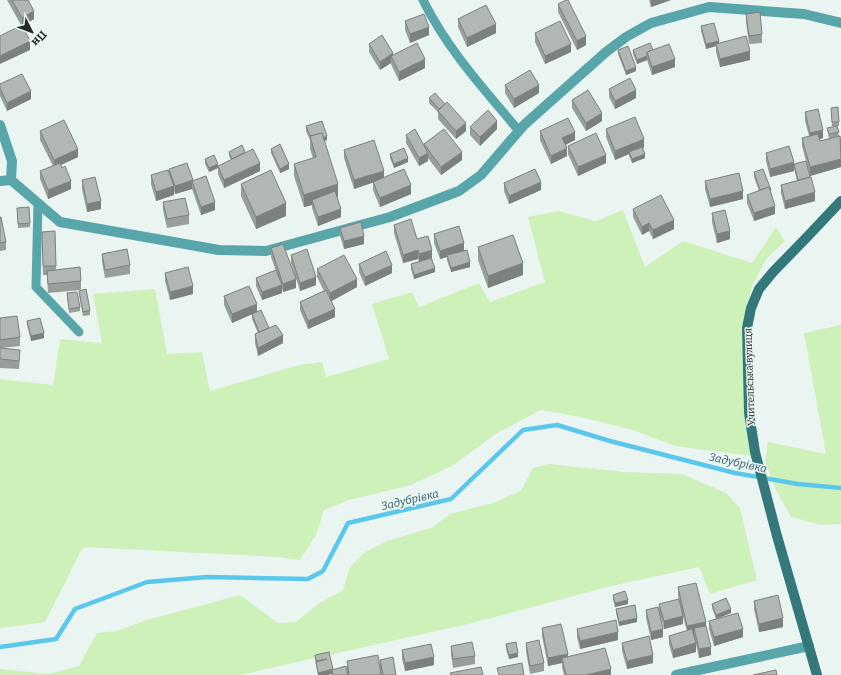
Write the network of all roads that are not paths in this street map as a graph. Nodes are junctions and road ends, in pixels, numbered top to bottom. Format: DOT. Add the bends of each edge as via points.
graph roads {
  1 [pos="423,0"];
  2 [pos="709,3"];
  3 [pos="841,23"];
  4 [pos="0,125"];
  5 [pos="519,131"];
  6 [pos="11,180"];
  7 [pos="0,181"];
  8 [pos="841,201"];
  9 [pos="38,203"];
  10 [pos="79,332"];
  11 [pos="809,646"];
  12 [pos="676,675"];
  13 [pos="817,675"];
  1 -- 5 [label="lane" via="449,46"];
  2 -- 3 [label="street" via="804,14"];
  2 -- 5 [label="street" via="651,23 626,37"];
  4 -- 6 [label="street" via="12,161"];
  5 -- 9 [label="street" via="481,175 459,191 390,216 266,251 219,250 60,222"];
  6 -- 7 [label="street"];
  6 -- 9 [label="street"];
  8 -- 11 [label="main road, Учительська вулиця" via="759,289 751,308 747,328 749,413 755,452"];
  9 -- 10 [label="lane" via="36,287"];
  11 -- 12 [label="street"];
  11 -- 13 [label="main road, Учительська вулиця"];
}
